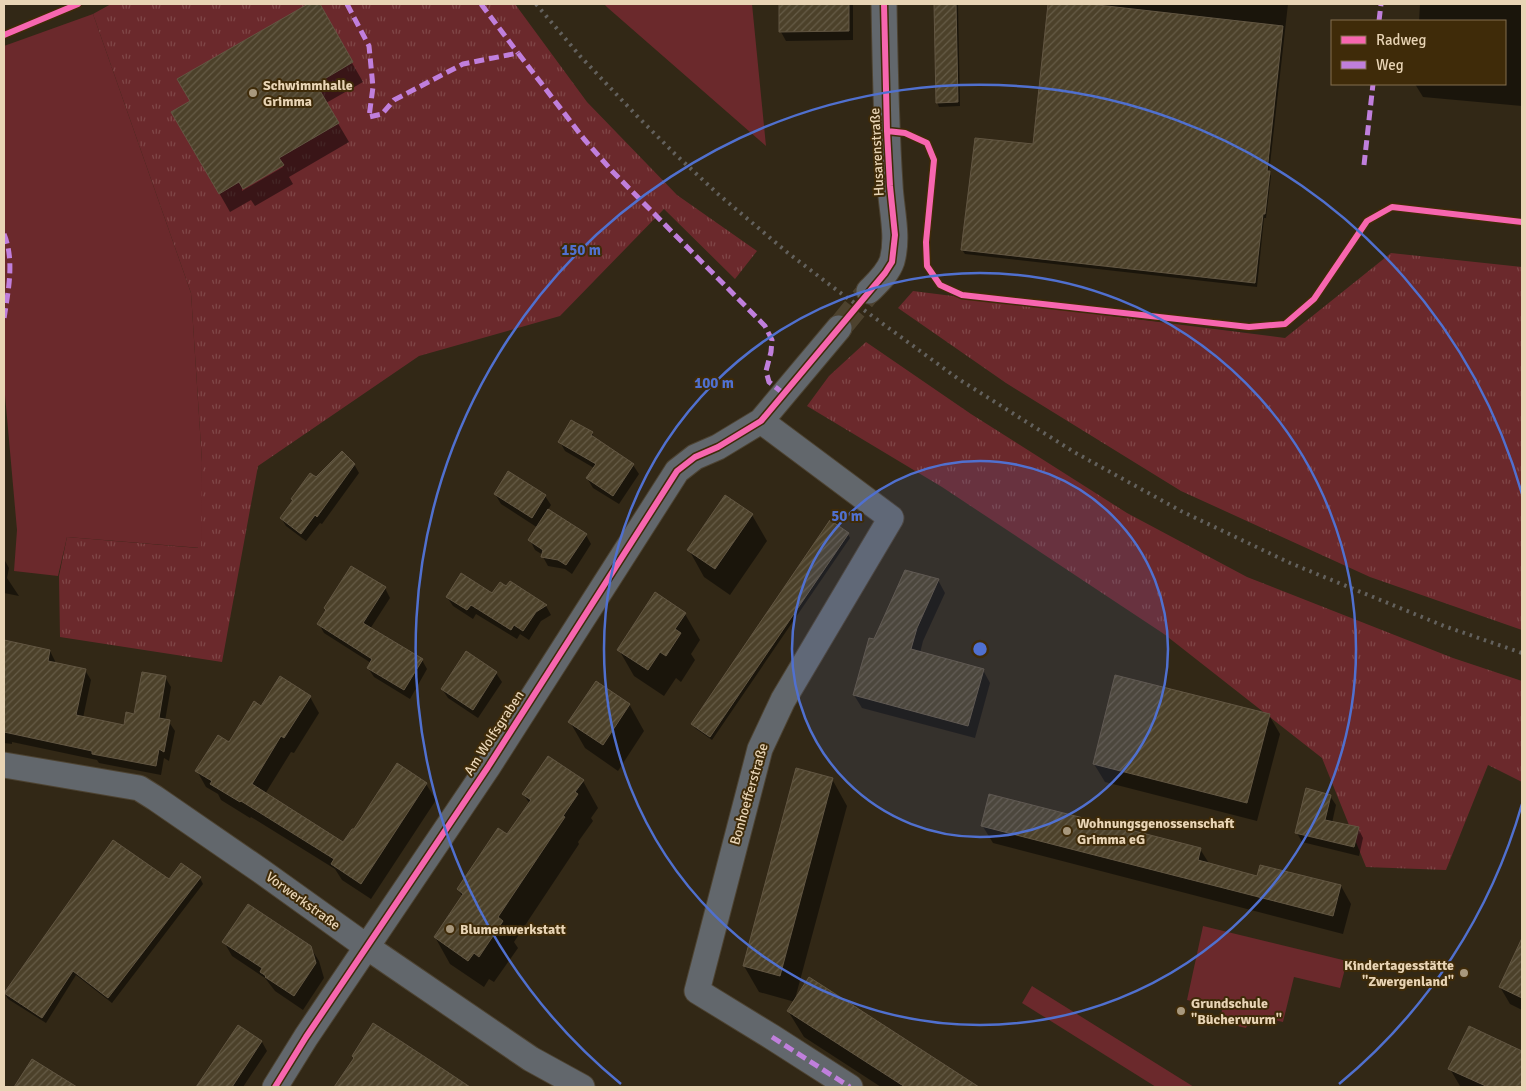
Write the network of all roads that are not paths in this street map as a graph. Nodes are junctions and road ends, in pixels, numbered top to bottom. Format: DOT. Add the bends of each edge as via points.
graph roads {
  1 [pos="884,4"];
  2 [pos="869,291"];
  3 [pos="838,328"];
  4 [pos="761,421"];
  5 [pos="4,765"];
  6 [pos="367,948"];
  7 [pos="275,1087"];
  8 [pos="582,1087"];
  9 [pos="850,1087"];
  1 -- 2 [label="street, Husarenstraße" via="887,131 895,235 892,262"];
  3 -- 4 [label="street"];
  4 -- 6 [label="street, Am Wolfsgraben" via="695,457 677,471 488,767"];
  4 -- 9 [label="street, Bonhoefferstraße" via="891,518 783,700 760,749 697,991"];
  5 -- 6 [label="street, Vorwerkstraße" via="139,788"];
  6 -- 7 [label="street, Am Wolfsgraben"];
  6 -- 8 [label="street, Vorwerkstraße" via="531,1059"];
}
